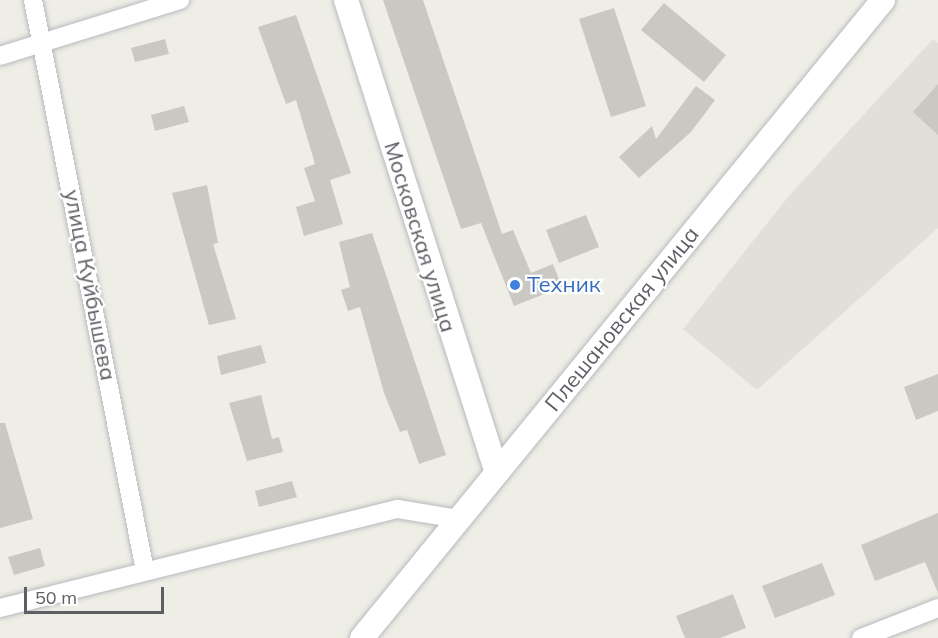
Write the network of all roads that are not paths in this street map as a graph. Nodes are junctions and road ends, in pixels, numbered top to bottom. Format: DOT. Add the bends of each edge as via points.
graph roads {
  1 [pos="33,0"];
  2 [pos="180,0"];
  3 [pos="346,0"];
  4 [pos="883,0"];
  5 [pos="42,44"];
  6 [pos="0,56"];
  7 [pos="497,472"];
  8 [pos="459,519"];
  9 [pos="145,571"];
  10 [pos="0,608"];
  11 [pos="938,608"];
  12 [pos="362,638"];
  13 [pos="861,638"];
  1 -- 5 [label="street, улица Куйбышева"];
  2 -- 5 [label="street"];
  3 -- 7 [label="main road, Московская улица"];
  4 -- 7 [label="main road, Плешановская улица"];
  5 -- 6 [label="street"];
  5 -- 9 [label="street, улица Куйбышева"];
  7 -- 8 [label="main road, Плешановская улица"];
  8 -- 9 [label="street" via="398,509"];
  8 -- 12 [label="main road, Плешановская улица"];
  9 -- 10 [label="street"];
  11 -- 13 [label="street"];
}
